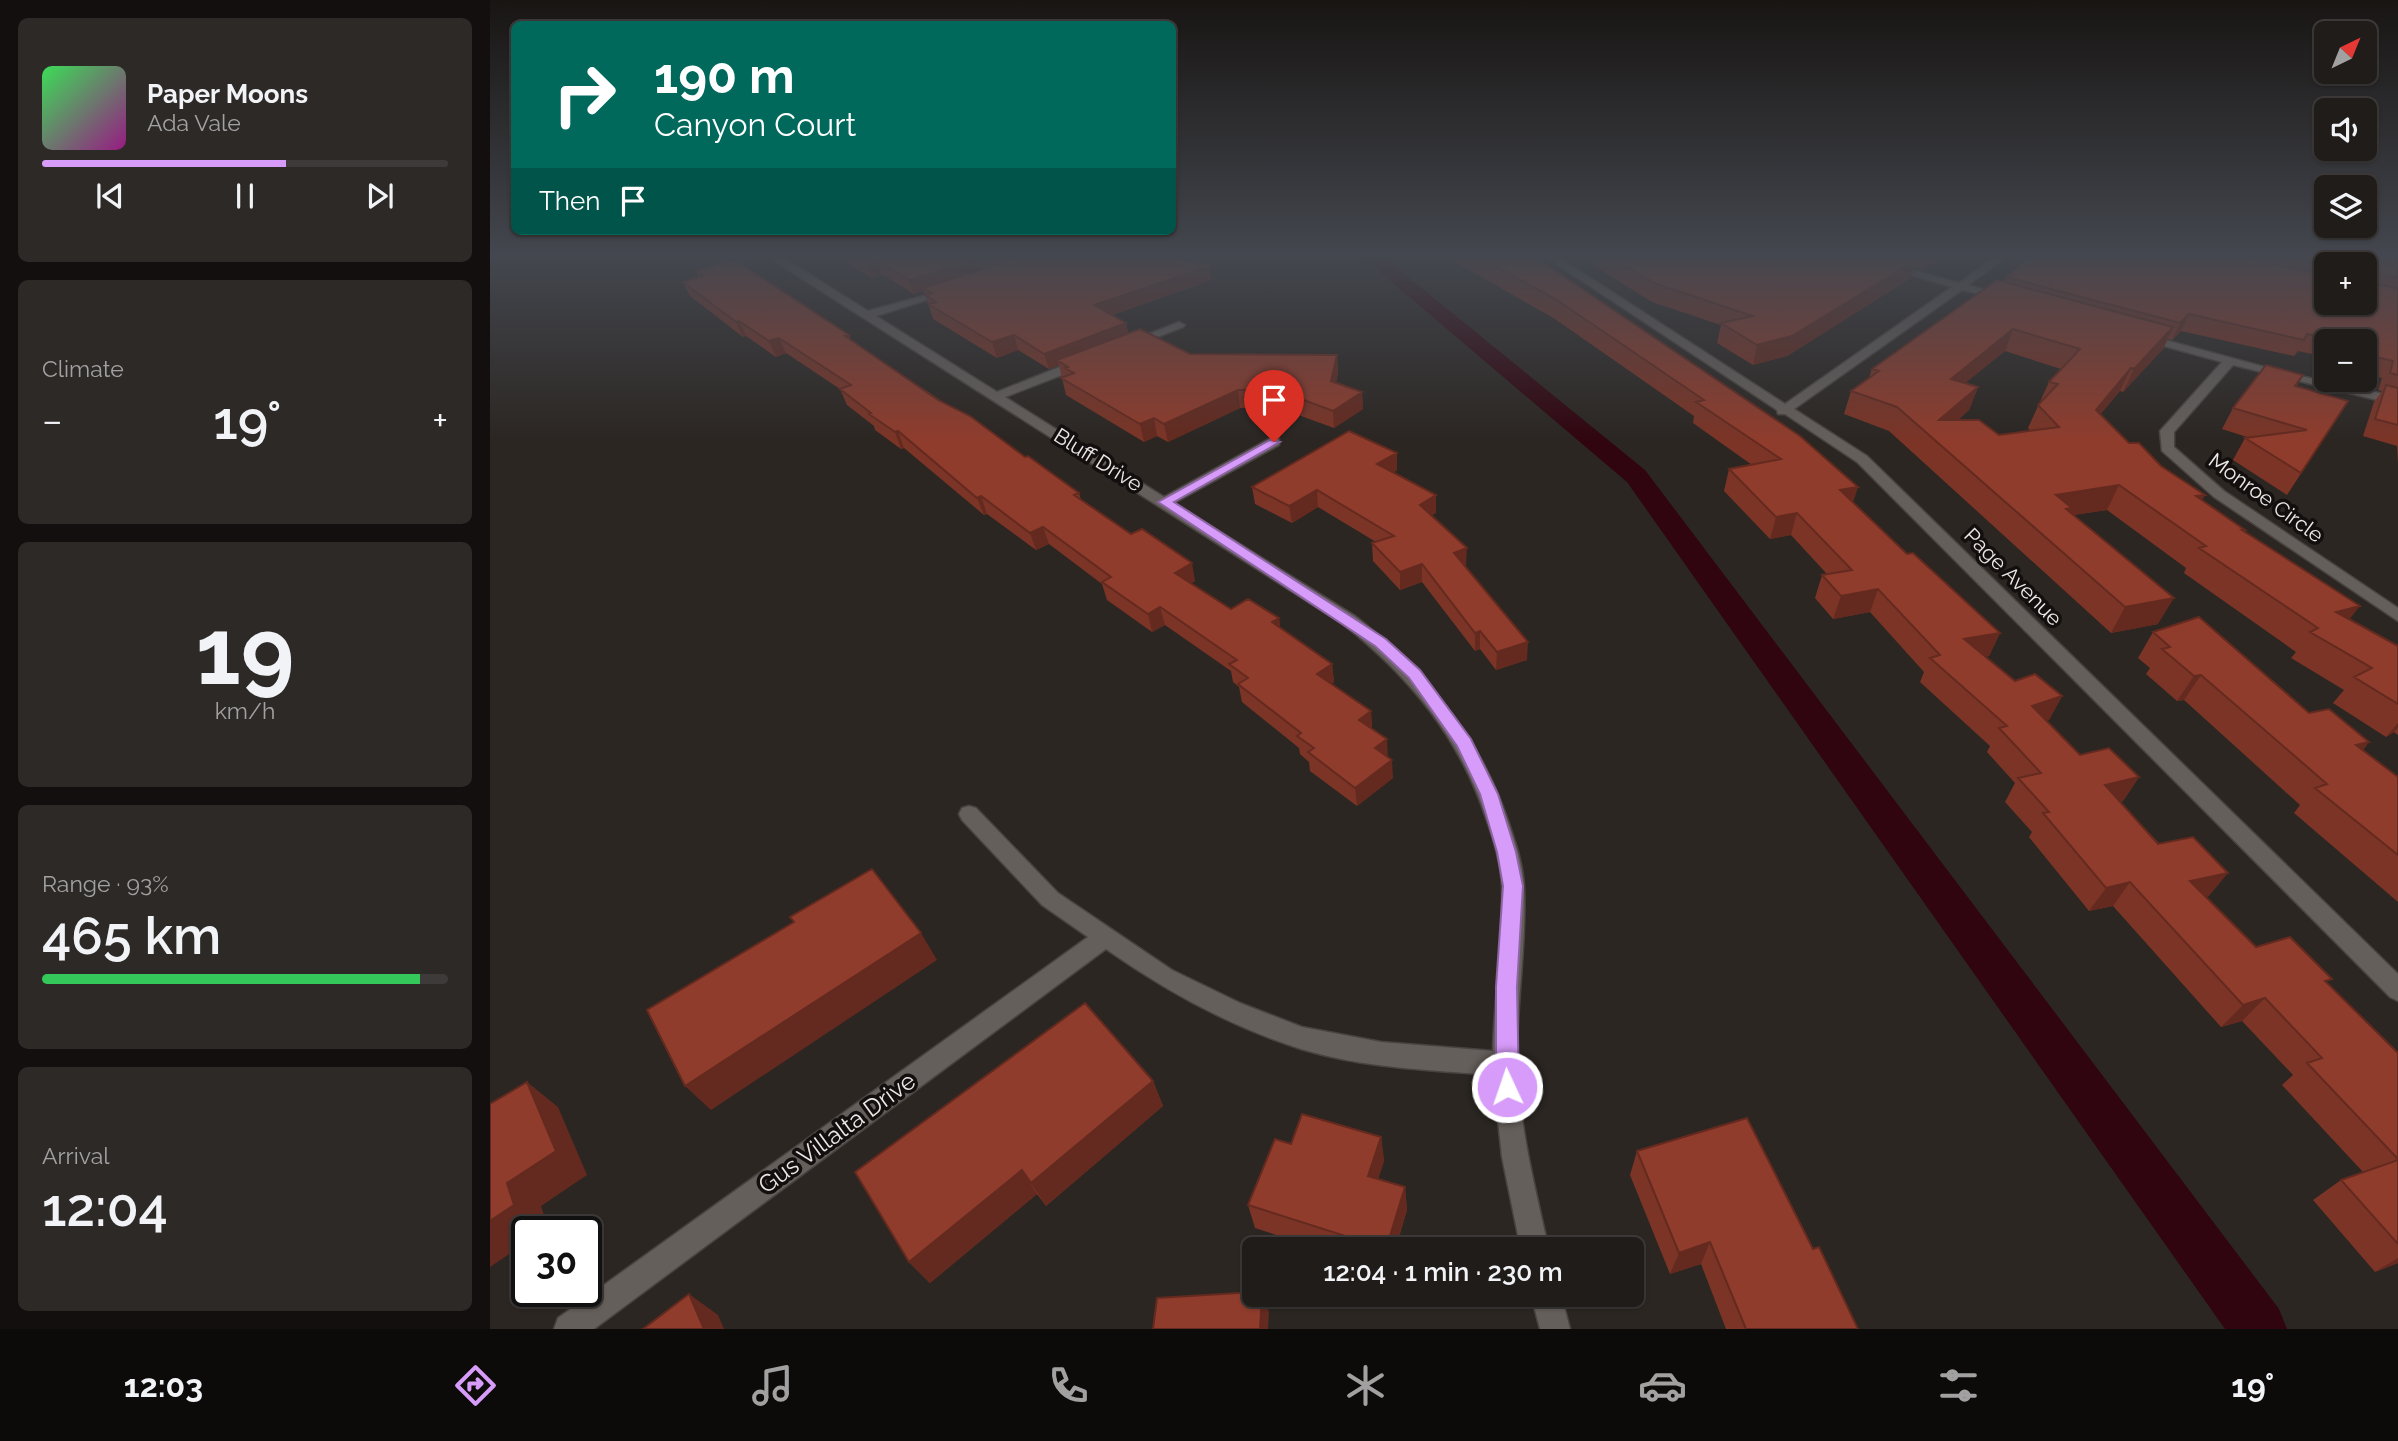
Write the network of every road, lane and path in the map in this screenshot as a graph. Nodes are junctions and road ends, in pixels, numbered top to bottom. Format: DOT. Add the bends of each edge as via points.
graph roads {
  1 [pos="870,317"];
  2 [pos="1644,317"];
  3 [pos="1915,317"];
  4 [pos="1178,325"];
  5 [pos="2136,335"];
  6 [pos="1114,350"];
  7 [pos="1088,360"];
  8 [pos="2229,362"];
  9 [pos="997,396"];
  10 [pos="2398,401"];
  11 [pos="1783,411"];
  12 [pos="1274,442"];
  13 [pos="1164,502"];
  14 [pos="2398,617"];
  15 [pos="970,814"];
  16 [pos="1105,937"];
  17 [pos="2398,990"];
  18 [pos="1505,1064"];
  19 [pos="1532,1237"];
  20 [pos="1549,1307"];
  21 [pos="569,1329"];
  22 [pos="1555,1329"];
  1 -- 9 [label="street, Bluff Drive"];
  2 -- 11 [label="street, Page Avenue"];
  3 -- 11 [label="street"];
  4 -- 6 [label="street"];
  5 -- 8 [label="street"];
  7 -- 9 [label="street"];
  8 -- 10 [label="street"];
  8 -- 14 [label="street, Monroe Circle" via="2167,431 2167,447 2219,494"];
  9 -- 13 [label="street, Bluff Drive"];
  11 -- 17 [label="street, Page Avenue" via="1862,459"];
  12 -- 13 [label="street"];
  13 -- 18 [label="street, Bluff Drive" via="1380,643 1414,674 1464,743 1489,794 1513,886"];
  15 -- 16 [label="street" via="1050,899"];
  16 -- 18 [label="street" via="1164,977 1232,1011 1302,1038 1381,1054"];
  16 -- 21 [label="street, Gus Villalta Drive"];
  18 -- 19 [label="street, Bluff Drive" via="1515,1165"];
  20 -- 22 [label="street"];
}
